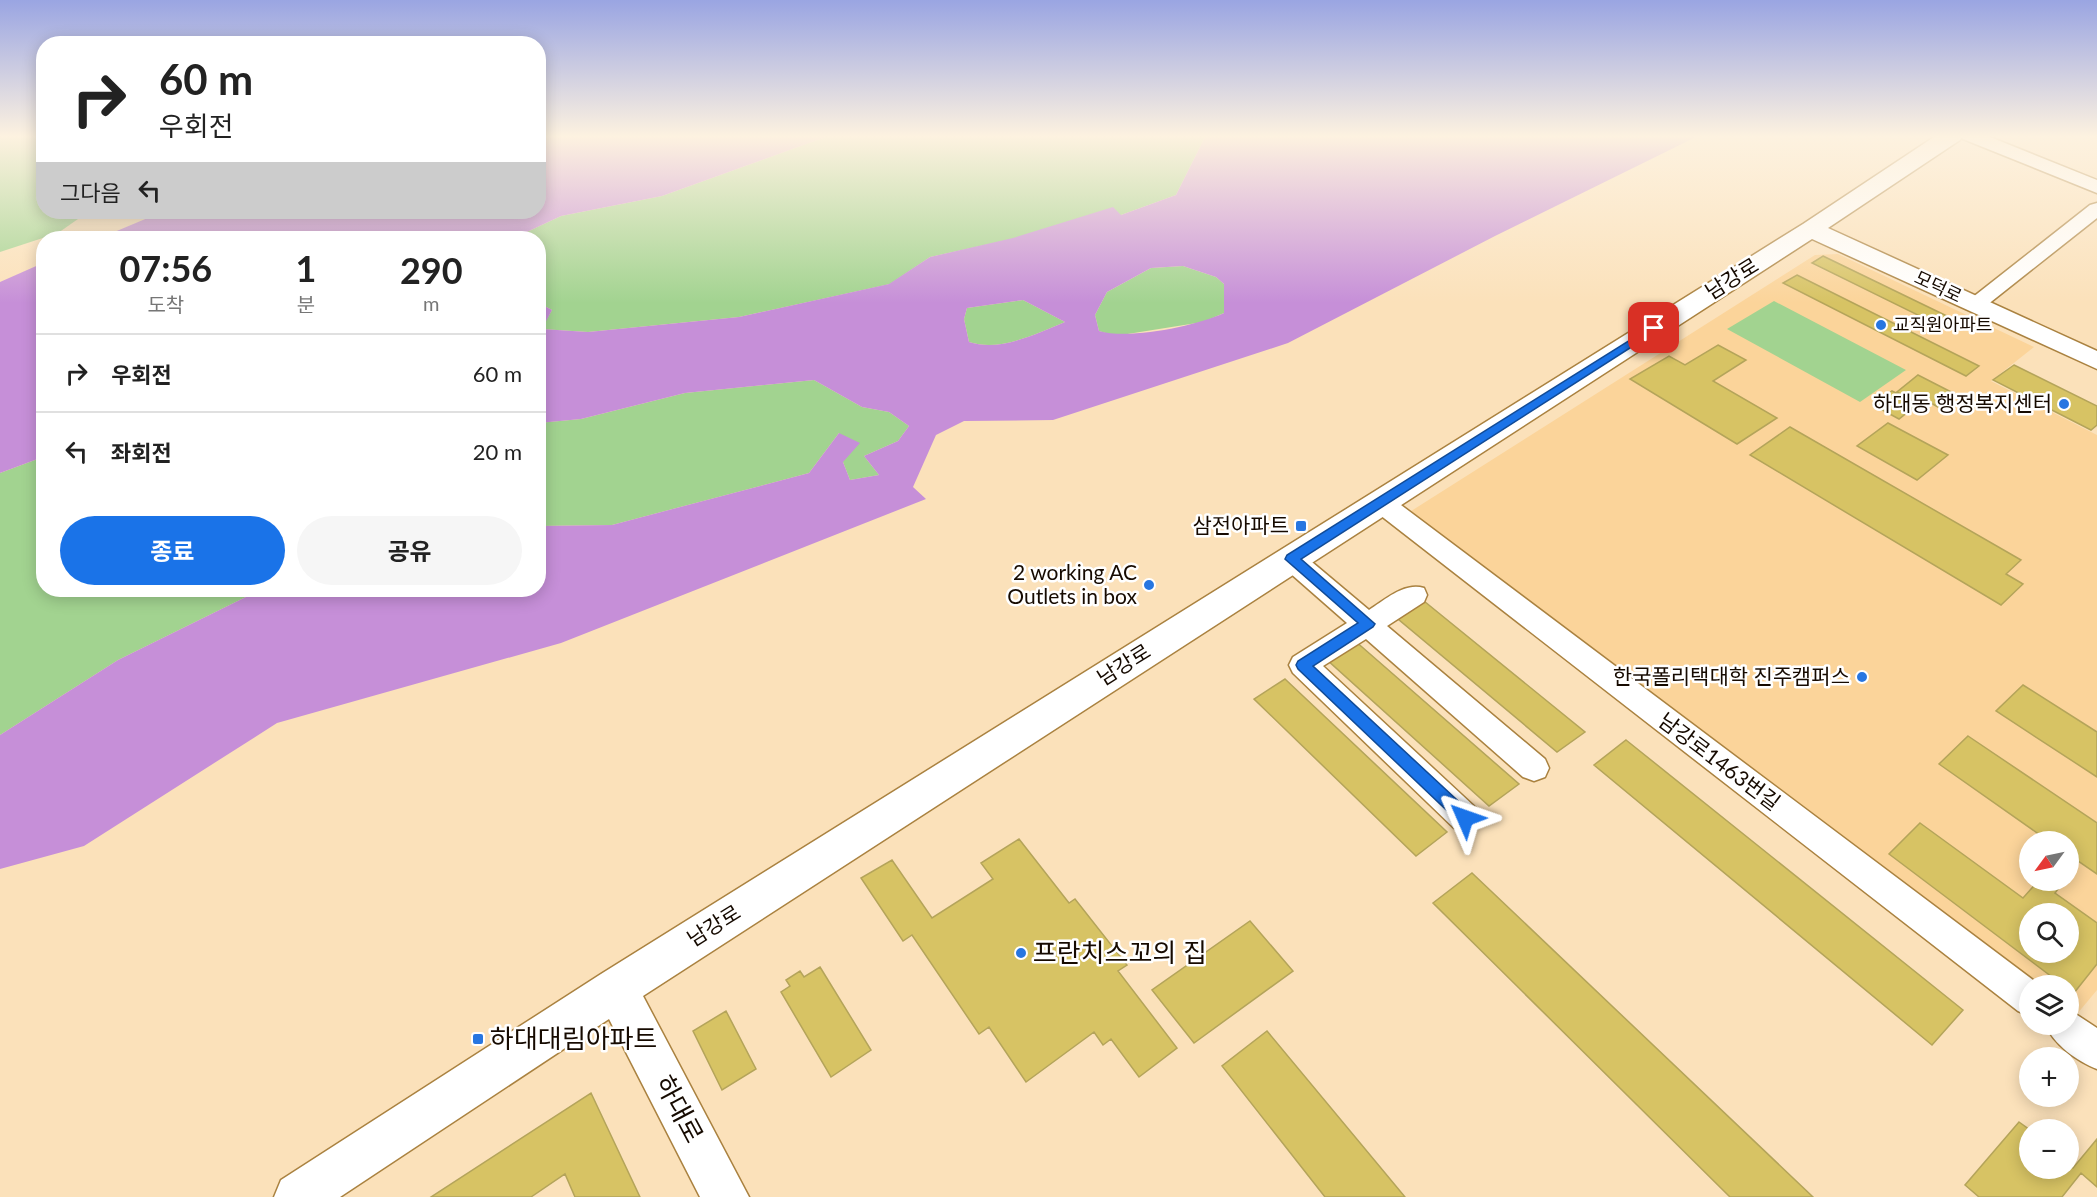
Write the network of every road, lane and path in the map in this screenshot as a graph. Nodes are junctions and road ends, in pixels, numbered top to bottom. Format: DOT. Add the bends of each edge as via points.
graph roads {
  1 [pos="1868,191"];
  2 [pos="2097,209"];
  3 [pos="1811,229"];
  4 [pos="1975,304"];
  5 [pos="2097,361"];
  6 [pos="1380,502"];
  7 [pos="1291,559"];
  8 [pos="1414,596"];
  9 [pos="1368,624"];
  10 [pos="1534,768"];
  11 [pos="1465,818"];
  12 [pos="616,989"];
  13 [pos="2019,991"];
  14 [pos="2077,1035"];
  15 [pos="2097,1051"];
  16 [pos="298,1197"];
  17 [pos="726,1197"];
  1 -- 3 [label="street, 남강로"];
  2 -- 4 [label="street"];
  3 -- 4 [label="street, 모덕로"];
  3 -- 6 [label="street, 남강로"];
  4 -- 5 [label="street, 모덕로"];
  6 -- 7 [label="street, 남강로"];
  6 -- 13 [label="street, 남강로1463번길"];
  7 -- 9 [label="street"];
  7 -- 12 [label="street, 남강로"];
  8 -- 9 [label="street"];
  9 -- 10 [label="street"];
  9 -- 11 [label="street" via="1303,665"];
  12 -- 16 [label="street, 남강로"];
  12 -- 17 [label="street, 하대로"];
  14 -- 15 [label="street"];
}
